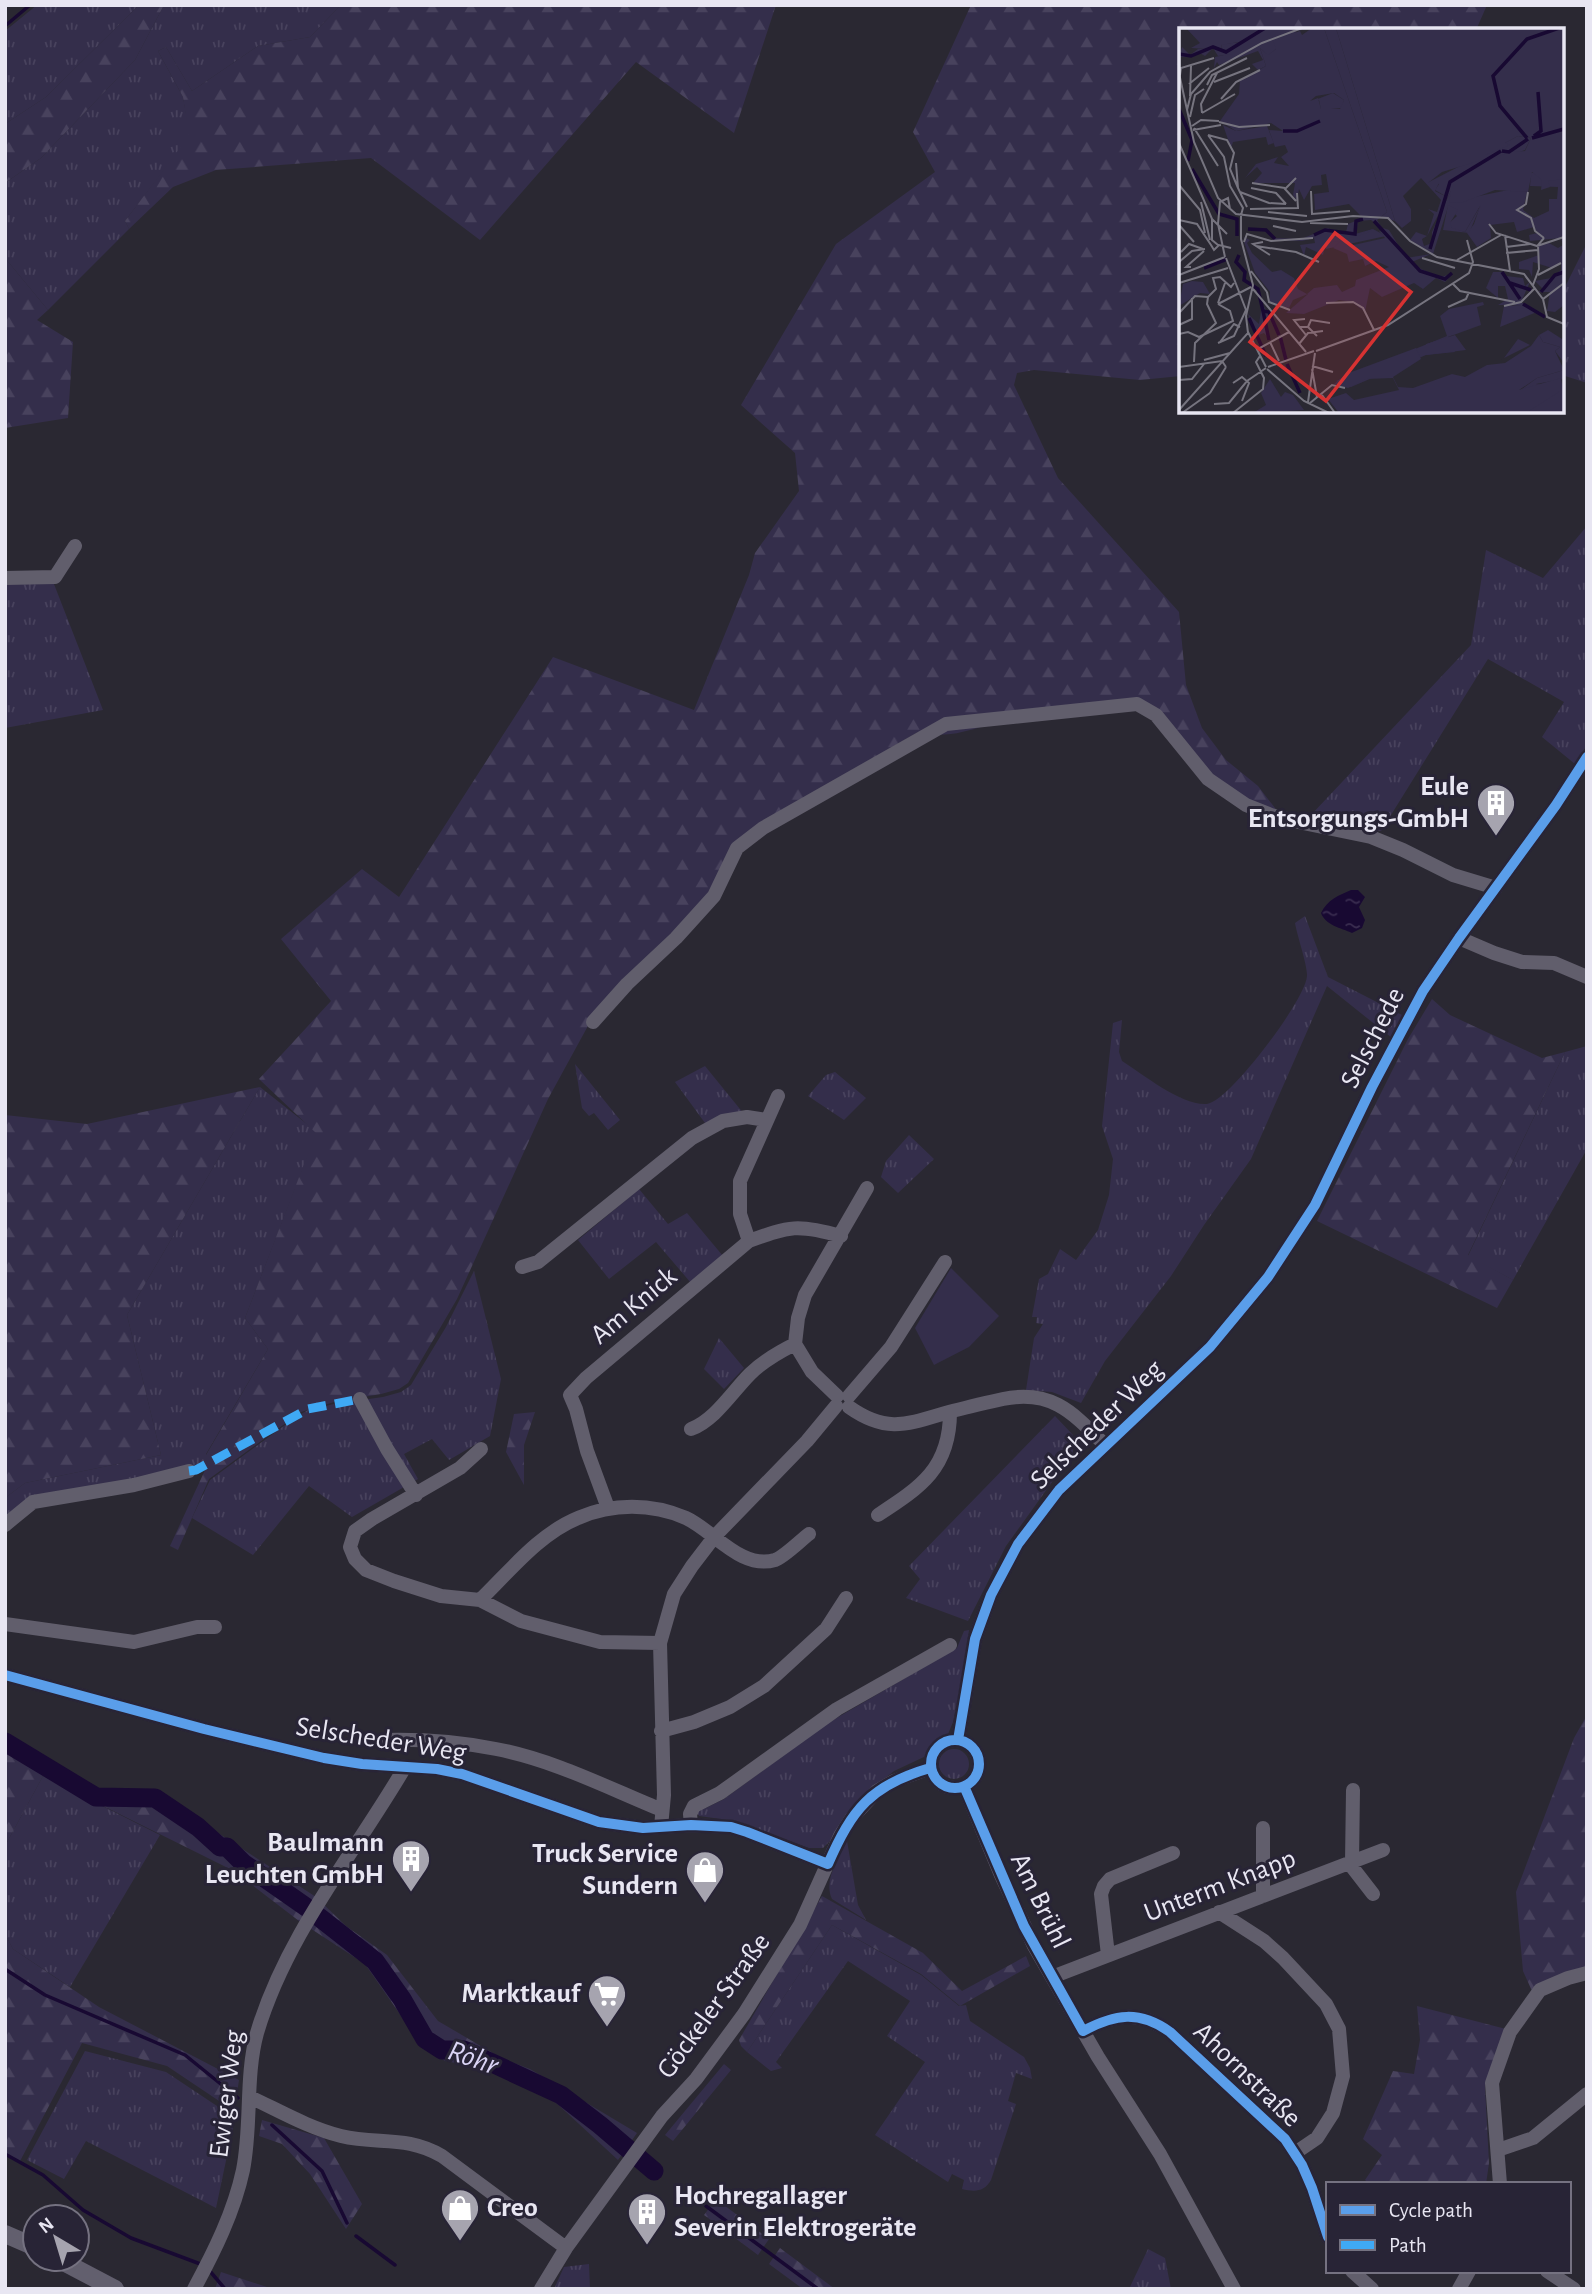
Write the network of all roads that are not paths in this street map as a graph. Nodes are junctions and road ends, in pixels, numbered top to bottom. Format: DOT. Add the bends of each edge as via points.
graph roads {
  1 [pos="75,546"];
  2 [pos="5,578"];
  3 [pos="1587,757"];
  4 [pos="1496,888"];
  5 [pos="1458,938"];
  6 [pos="1587,976"];
  7 [pos="593,1022"];
  8 [pos="778,1096"];
  9 [pos="767,1120"];
  10 [pos="867,1188"];
  11 [pos="841,1236"];
  12 [pos="748,1241"];
  13 [pos="945,1262"];
  14 [pos="522,1267"];
  15 [pos="795,1344"];
  16 [pos="1210,1347"];
  17 [pos="360,1399"];
  18 [pos="843,1401"];
  19 [pos="950,1412"];
  20 [pos="691,1429"];
  21 [pos="1105,1445"];
  22 [pos="481,1449"];
  23 [pos="189,1471"];
  24 [pos="416,1495"];
  25 [pos="608,1508"];
  26 [pos="878,1515"];
  27 [pos="5,1525"];
  28 [pos="809,1534"];
  29 [pos="715,1536"];
  30 [pos="846,1598"];
  31 [pos="480,1600"];
  32 [pos="5,1624"];
  33 [pos="215,1627"];
  34 [pos="660,1643"];
  35 [pos="950,1645"];
  36 [pos="5,1675"];
  37 [pos="661,1731"];
  38 [pos="384,1740"];
  39 [pos="958,1740"];
  40 [pos="405,1767"];
  41 [pos="930,1768"];
  42 [pos="964,1786"];
  43 [pos="1353,1790"];
  44 [pos="662,1810"];
  45 [pos="691,1825"];
  46 [pos="661,1827"];
  47 [pos="1263,1828"];
  48 [pos="1384,1850"];
  49 [pos="1173,1853"];
  50 [pos="1350,1862"];
  51 [pos="828,1864"];
  52 [pos="1373,1894"];
  53 [pos="1263,1896"];
  54 [pos="1219,1912"];
  55 [pos="1108,1955"];
  56 [pos="1587,1973"];
  57 [pos="1052,1978"];
  58 [pos="1083,2031"];
  59 [pos="1587,2094"];
  60 [pos="250,2097"];
  61 [pos="1498,2150"];
  62 [pos="1295,2153"];
  63 [pos="1500,2182"];
  64 [pos="1326,2231"];
  65 [pos="566,2248"];
  66 [pos="85,2273"];
  67 [pos="1354,2273"];
  68 [pos="1468,2273"];
  69 [pos="1550,2273"];
  70 [pos="115,2289"];
  71 [pos="194,2289"];
  72 [pos="541,2289"];
  73 [pos="1234,2289"];
  74 [pos="1372,2289"];
  75 [pos="1460,2289"];
  76 [pos="1574,2289"];
  1 -- 2 [label="street" via="55,577"];
  3 -- 4 [label="street, Selschede"];
  4 -- 5 [label="street, Selschede"];
  4 -- 7 [label="street" via="1454,876 1371,837 1270,815 1246,805 1208,779 1156,715 1137,704 946,724 763,828 737,848 714,896"];
  5 -- 6 [label="street" via="1522,962 1554,963"];
  5 -- 16 [label="street, Selschede" via="1408,1018 1315,1205 1268,1277"];
  8 -- 9 [label="street"];
  9 -- 12 [label="street" via="740,1181 740,1214"];
  9 -- 14 [label="street" via="723,1121 692,1138 538,1262"];
  10 -- 11 [label="street"];
  11 -- 12 [label="street, Am Knick" via="809,1227 782,1229"];
  11 -- 15 [label="street" via="805,1295"];
  12 -- 25 [label="street, Am Knick" via="570,1395"];
  13 -- 18 [label="street" via="891,1347"];
  15 -- 18 [label="street" via="812,1372"];
  15 -- 20 [label="street" via="752,1372 703,1424"];
  16 -- 21 [label="street, Selscheder Weg"];
  17 -- 24 [label="street"];
  18 -- 19 [label="street" via="864,1418 890,1425"];
  18 -- 29 [label="street"];
  19 -- 21 [label="street" via="1013,1397 1038,1397 1069,1410"];
  19 -- 26 [label="street" via="948,1440 935,1469"];
  21 -- 39 [label="street, Selscheder Weg" via="1038,1516 991,1595 975,1639"];
  22 -- 24 [label="street"];
  23 -- 27 [label="street" via="33,1502"];
  24 -- 31 [label="street" via="355,1531 350,1547 355,1559 366,1570 394,1581 440,1596"];
  25 -- 29 [label="street" via="661,1509"];
  25 -- 31 [label="street" via="559,1528"];
  28 -- 29 [label="street" via="776,1560 750,1560"];
  29 -- 34 [label="street" via="674,1594"];
  30 -- 37 [label="street" via="826,1629 764,1686 730,1707"];
  31 -- 34 [label="street" via="522,1620 600,1642"];
  32 -- 33 [label="street" via="134,1642"];
  34 -- 37 [label="street"];
  35 -- 45 [label="street" via="837,1709 720,1793 694,1806"];
  36 -- 40 [label="street, Selscheder Weg" via="324,1758"];
  37 -- 44 [label="street"];
  38 -- 44 [label="street" via="421,1739 497,1749 570,1772"];
  39 -- 41 [label="street" via="936,1748"];
  39 -- 42 [label="street" via="972,1747 979,1765 975,1777"];
  40 -- 46 [label="street, Selscheder Weg" via="462,1774 599,1822"];
  40 -- 60 [label="street, Ewiger Weg" via="279,1974 257,2035"];
  41 -- 42 [label="street" via="940,1783"];
  41 -- 51 [label="street, Göckeler Straße" via="894,1781 862,1805 840,1836"];
  42 -- 57 [label="street, Am Brühl" via="1024,1926"];
  43 -- 50 [label="street"];
  44 -- 46 [label="street"];
  45 -- 46 [label="street, Selscheder Weg"];
  45 -- 51 [label="street, Selscheder Weg" via="747,1832"];
  47 -- 53 [label="street"];
  48 -- 50 [label="street, Unterm Knapp"];
  49 -- 55 [label="street, Unterm Knapp" via="1110,1879 1104,1886"];
  50 -- 52 [label="street"];
  50 -- 53 [label="street, Unterm Knapp"];
  51 -- 65 [label="street, Göckeler Straße" via="800,1925 744,2014 662,2116"];
  53 -- 54 [label="street, Unterm Knapp"];
  54 -- 55 [label="street, Unterm Knapp"];
  54 -- 62 [label="street" via="1283,1958 1326,2004 1339,2029 1343,2076 1334,2113 1317,2138"];
  55 -- 57 [label="street, Unterm Knapp"];
  56 -- 61 [label="street" via="1539,1990 1510,2032 1492,2083"];
  57 -- 58 [label="street, Am Brühl"];
  58 -- 62 [label="street, Ahornstraße" via="1121,2016 1161,2026 1285,2138"];
  58 -- 73 [label="street, Am Brühl" via="1160,2154"];
  59 -- 61 [label="street" via="1533,2138"];
  60 -- 65 [label="street" via="333,2134 426,2146"];
  60 -- 71 [label="street, Ewiger Weg" via="242,2172 220,2237"];
  61 -- 63 [label="street"];
  62 -- 64 [label="street, Ahornstraße"];
  65 -- 72 [label="street, Göckeler Straße"];
  66 -- 70 [label="main road"];
  67 -- 74 [label="street"];
  68 -- 75 [label="street"];
  69 -- 76 [label="street"];
}
